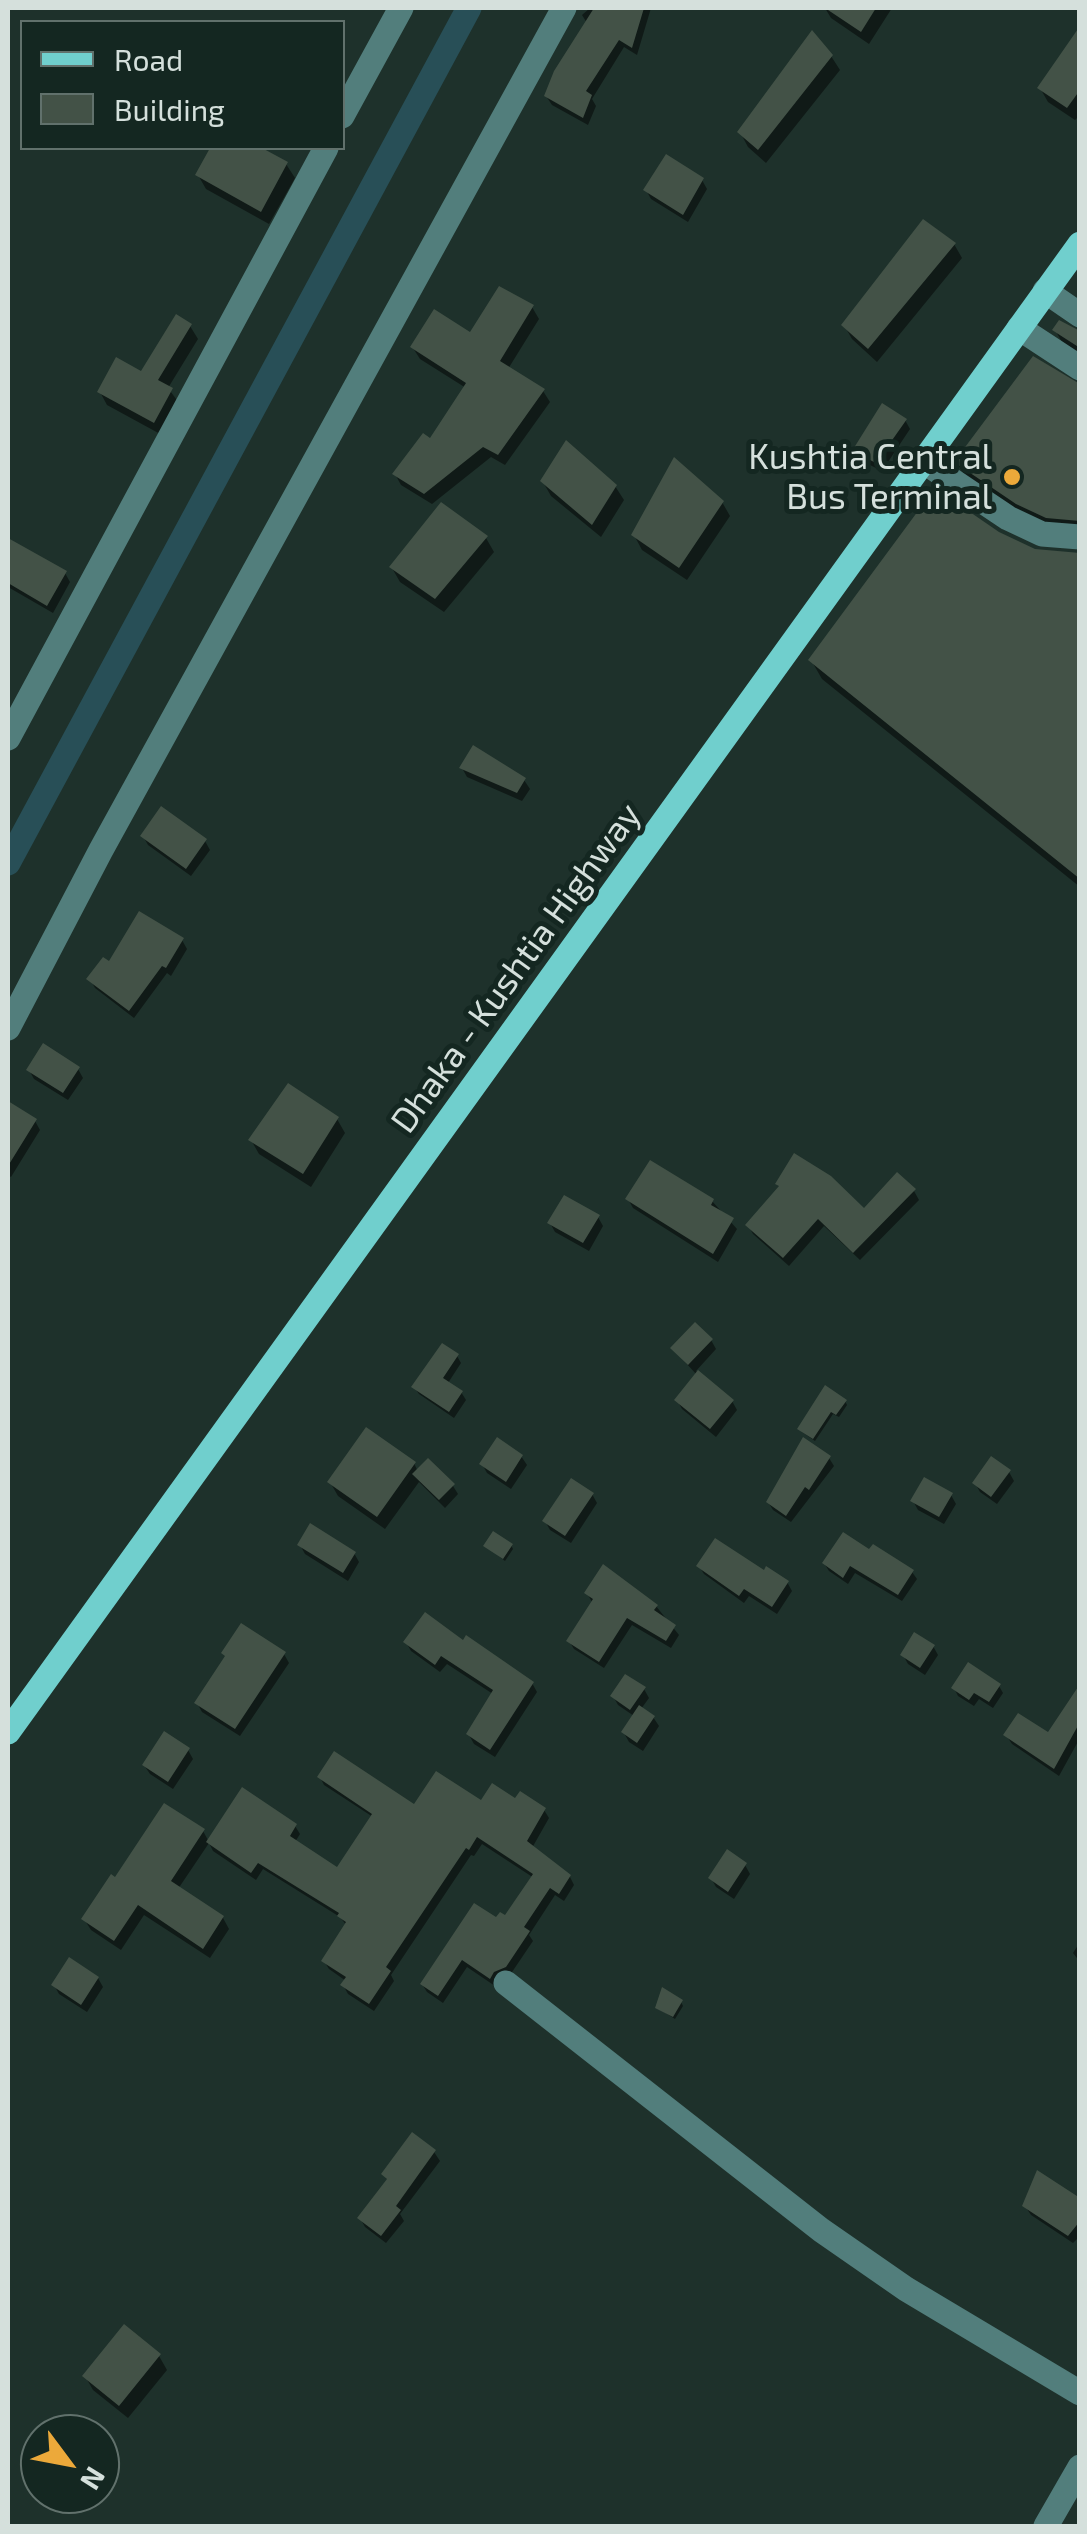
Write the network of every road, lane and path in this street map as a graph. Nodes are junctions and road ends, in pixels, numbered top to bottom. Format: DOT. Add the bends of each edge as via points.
graph roads {
  1 [pos="401,8"];
  2 [pos="564,8"];
  3 [pos="345,111"];
  4 [pos="325,150"];
  5 [pos="1080,244"];
  6 [pos="1046,291"];
  7 [pos="1080,315"];
  8 [pos="1019,328"];
  9 [pos="1080,368"];
  10 [pos="923,462"];
  11 [pos="1080,537"];
  12 [pos="8,738"];
  13 [pos="8,1028"];
  14 [pos="8,1732"];
  15 [pos="506,1983"];
  16 [pos="1080,2394"];
  17 [pos="1080,2467"];
  18 [pos="1046,2526"];
  1 -- 3 [label="street"];
  2 -- 13 [label="street"];
  4 -- 12 [label="street"];
  5 -- 6 [label="main road, Dhaka - Kushtia Highway"];
  6 -- 7 [label="street"];
  6 -- 8 [label="main road, Dhaka - Kushtia Highway"];
  8 -- 9 [label="street"];
  8 -- 10 [label="main road, Dhaka - Kushtia Highway"];
  10 -- 11 [label="street" via="1008,518 1042,534"];
  10 -- 14 [label="main road, Dhaka - Kushtia Highway"];
  15 -- 16 [label="street" via="821,2230"];
  17 -- 18 [label="street"];
}
